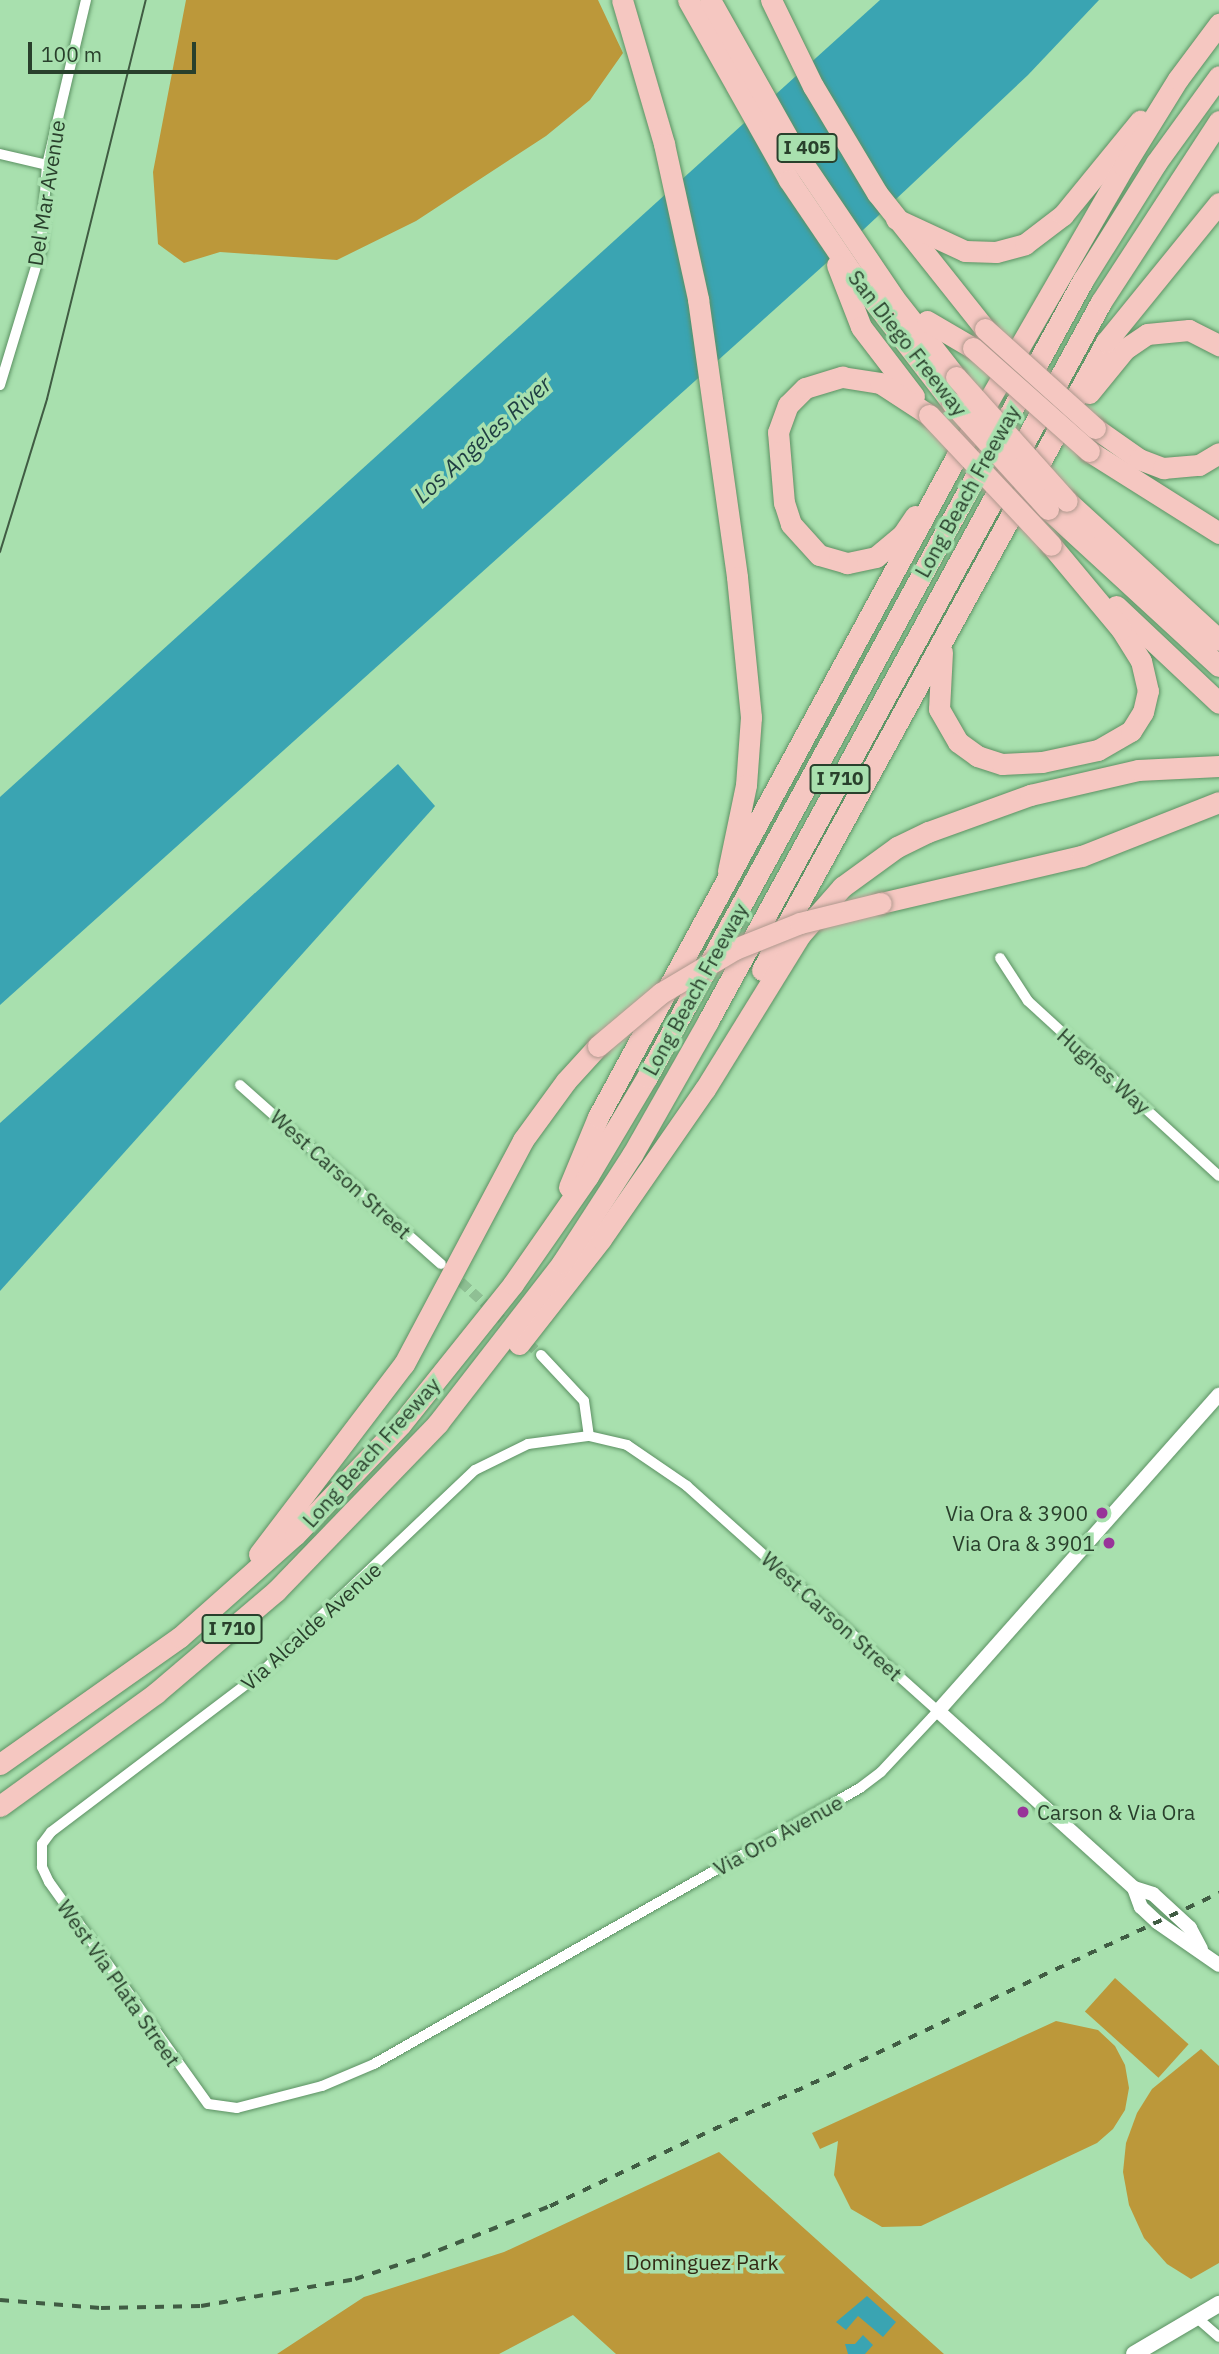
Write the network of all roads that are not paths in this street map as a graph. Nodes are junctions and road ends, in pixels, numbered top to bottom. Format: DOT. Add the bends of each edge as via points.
graph roads {
  1 [pos="86,0"];
  2 [pos="622,0"];
  3 [pos="723,0"];
  4 [pos="771,0"];
  5 [pos="698,2"];
  6 [pos="1219,24"];
  7 [pos="1219,76"];
  8 [pos="1178,79"];
  9 [pos="1219,121"];
  10 [pos="0,155"];
  11 [pos="47,165"];
  12 [pos="1217,206"];
  13 [pos="894,218"];
  14 [pos="825,233"];
  15 [pos="891,300"];
  16 [pos="927,321"];
  17 [pos="1219,345"];
  18 [pos="0,385"];
  19 [pos="958,385"];
  20 [pos="929,415"];
  21 [pos="1053,439"];
  22 [pos="1219,453"];
  23 [pos="956,457"];
  24 [pos="1060,499"];
  25 [pos="1219,533"];
  26 [pos="1051,545"];
  27 [pos="1219,624"];
  28 [pos="945,636"];
  29 [pos="1219,640"];
  30 [pos="1219,650"];
  31 [pos="1219,666"];
  32 [pos="1219,703"];
  33 [pos="1219,766"];
  34 [pos="1211,805"];
  35 [pos="729,881"];
  36 [pos="1000,958"];
  37 [pos="240,1085"];
  38 [pos="686,1114"];
  39 [pos="1219,1176"];
  40 [pos="551,1231"];
  41 [pos="441,1264"];
  42 [pos="541,1355"];
  43 [pos="1219,1395"];
  44 [pos="438,1423"];
  45 [pos="589,1436"];
  46 [pos="219,1605"];
  47 [pos="938,1711"];
  48 [pos="0,1764"];
  49 [pos="0,1806"];
  50 [pos="42,1844"];
  51 [pos="1219,1965"];
  52 [pos="219,2108"];
  53 [pos="1219,2304"];
  54 [pos="1196,2317"];
  55 [pos="1219,2337"];
  56 [pos="1134,2354"];
  1 -- 11 [label="street, Del Mar Avenue"];
  2 -- 35 [label="highway" via="694,276 724,473 751,717 746,785 729,855"];
  3 -- 15 [label="highway, San Diego Freeway / I 405"];
  4 -- 13 [label="highway" via="834,124"];
  5 -- 14 [label="highway, San Diego Freeway / I 405" via="743,104"];
  5 -- 15 [label="highway"];
  6 -- 8 [label="highway"];
  7 -- 40 [label="highway, Long Beach Freeway / I 710" via="1156,163 1083,280 647,1077"];
  8 -- 13 [label="highway" via="1051,227 1025,244 996,252 951,247"];
  8 -- 23 [label="highway"];
  9 -- 44 [label="highway, Long Beach Freeway / I 710" via="1101,302 632,1155 562,1263"];
  10 -- 11 [label="street"];
  11 -- 18 [label="street, Del Mar Avenue" via="41,250"];
  12 -- 21 [label="highway" via="1125,314"];
  13 -- 22 [label="highway, bridge" via="985,329 1095,428 1139,458 1163,468 1199,465"];
  14 -- 15 [label="highway, San Diego Freeway / I 405"];
  14 -- 20 [label="highway" via="861,327"];
  15 -- 16 [label="highway, San Diego Freeway / I 405"];
  15 -- 19 [label="highway, San Diego Freeway / I 405"];
  16 -- 19 [label="highway, San Diego Freeway / I 405"];
  16 -- 25 [label="highway, bridge" via="973,348 1089,451"];
  17 -- 21 [label="highway" via="1201,333 1178,328 1140,338 1116,359"];
  19 -- 24 [label="highway, San Diego Freeway / I 405"];
  19 -- 24 [label="highway, San Diego Freeway / I 405, bridge"];
  20 -- 23 [label="highway" via="880,383 856,377 817,382 796,396 782,418 777,446 784,503 799,538 832,560 847,563 876,556 902,535"];
  20 -- 26 [label="highway, bridge"];
  21 -- 28 [label="highway"];
  23 -- 35 [label="highway"];
  24 -- 27 [label="highway, San Diego Freeway / I 405"];
  24 -- 29 [label="highway"];
  24 -- 30 [label="highway"];
  24 -- 31 [label="highway, San Diego Freeway / I 405"];
  26 -- 28 [label="highway" via="1121,629 1141,661 1147,681 1145,705 1139,722 1122,739 1098,750 1042,762 1002,764 977,756 958,742 939,709 938,673"];
  26 -- 32 [label="highway"];
  28 -- 38 [label="highway"];
  33 -- 38 [label="highway" via="1168,765 1090,779 973,814 897,847 842,887 800,935"];
  34 -- 46 [label="highway, bridge" via="1082,856 800,923 735,949 661,993 566,1080 523,1140 404,1364"];
  35 -- 40 [label="highway" via="598,1116"];
  36 -- 39 [label="street, Hughes Way" via="1028,1001"];
  37 -- 41 [label="street, West Carson Street"];
  38 -- 44 [label="highway" via="549,1307 472,1402"];
  40 -- 46 [label="highway, Long Beach Freeway / I 710" via="401,1424 295,1535"];
  42 -- 45 [label="street" via="584,1401"];
  43 -- 47 [label="street, Via Oro Avenue"];
  44 -- 49 [label="highway, Long Beach Freeway / I 710" via="339,1528 229,1632 101,1735"];
  45 -- 47 [label="street, West Carson Street" via="627,1446 687,1486"];
  45 -- 50 [label="street, Via Alcalde Avenue" via="528,1444 475,1470 261,1673"];
  46 -- 48 [label="highway, Long Beach Freeway / I 710"];
  47 -- 51 [label="street, West Carson Street" via="1134,1888 1153,1894 1190,1928 1201,1949"];
  47 -- 52 [label="street, Via Oro Avenue" via="860,1788 396,2052 322,2086 237,2108"];
  50 -- 52 [label="street, West Via Plata Street" via="41,1867 49,1882 194,2089"];
  53 -- 54 [label="main road"];
  54 -- 55 [label="street"];
  54 -- 56 [label="main road"];
}
